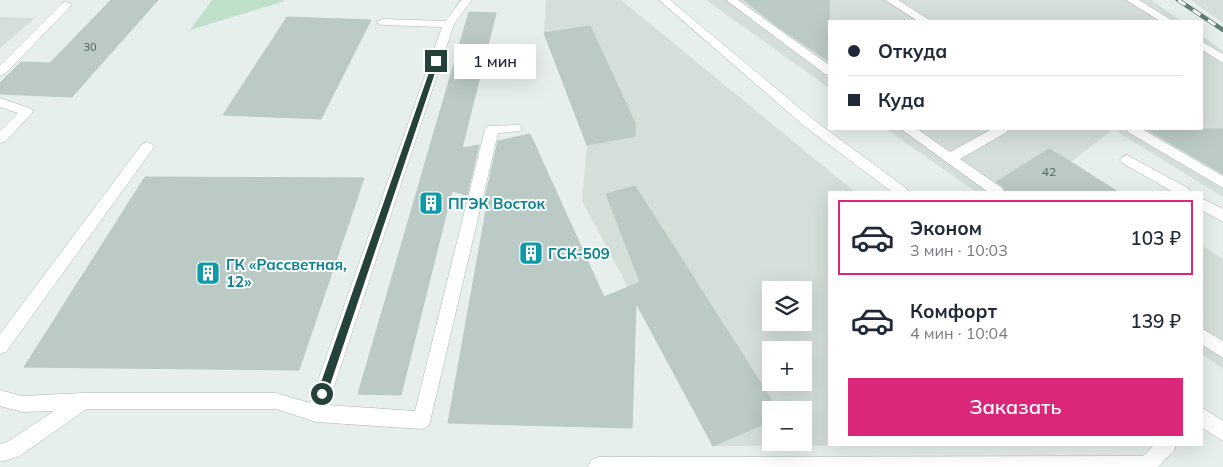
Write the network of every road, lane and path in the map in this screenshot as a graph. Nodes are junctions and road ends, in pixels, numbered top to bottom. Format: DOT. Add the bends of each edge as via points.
graph roads {
  1 [pos="467,0"];
  2 [pos="664,0"];
  3 [pos="731,0"];
  4 [pos="890,0"];
  5 [pos="1131,0"];
  6 [pos="66,5"];
  7 [pos="923,20"];
  8 [pos="1165,20"];
  9 [pos="382,22"];
  10 [pos="449,24"];
  11 [pos="1203,45"];
  12 [pos="1223,59"];
  13 [pos="828,70"];
  14 [pos="0,72"];
  15 [pos="0,102"];
  16 [pos="515,128"];
  17 [pos="909,130"];
  18 [pos="1000,130"];
  19 [pos="1135,130"];
  20 [pos="0,139"];
  21 [pos="147,147"];
  22 [pos="949,159"];
  23 [pos="1127,160"];
  24 [pos="1223,183"];
  25 [pos="900,191"];
  26 [pos="996,191"];
  27 [pos="1181,191"];
  28 [pos="1203,204"];
  29 [pos="1223,216"];
  30 [pos="1203,335"];
  31 [pos="0,347"];
  32 [pos="1223,350"];
  33 [pos="0,398"];
  34 [pos="84,401"];
  35 [pos="316,413"];
  36 [pos="1203,417"];
  37 [pos="1223,432"];
  38 [pos="1166,446"];
  39 [pos="0,453"];
  40 [pos="1148,466"];
  41 [pos="598,467"];
  1 -- 10 [label="main road"];
  2 -- 25 [label="main road" via="809,123"];
  3 -- 13 [label="main road"];
  4 -- 7 [label="main road"];
  5 -- 8 [label="main road"];
  6 -- 14 [label="main road"];
  9 -- 10 [label="main road"];
  10 -- 35 [label="main road"];
  11 -- 12 [label="main road"];
  15 -- 20 [label="main road" via="27,112"];
  16 -- 35 [label="main road" via="492,129 422,420"];
  17 -- 22 [label="main road"];
  18 -- 22 [label="main road"];
  19 -- 24 [label="main road"];
  21 -- 31 [label="main road"];
  22 -- 26 [label="main road"];
  23 -- 27 [label="main road"];
  28 -- 29 [label="main road"];
  30 -- 32 [label="main road"];
  33 -- 34 [label="main road" via="22,404"];
  34 -- 35 [label="main road" via="276,401"];
  34 -- 39 [label="main road" via="11,450"];
  36 -- 37 [label="main road"];
  38 -- 40 [label="main road"];
  40 -- 41 [label="main road"];
}
